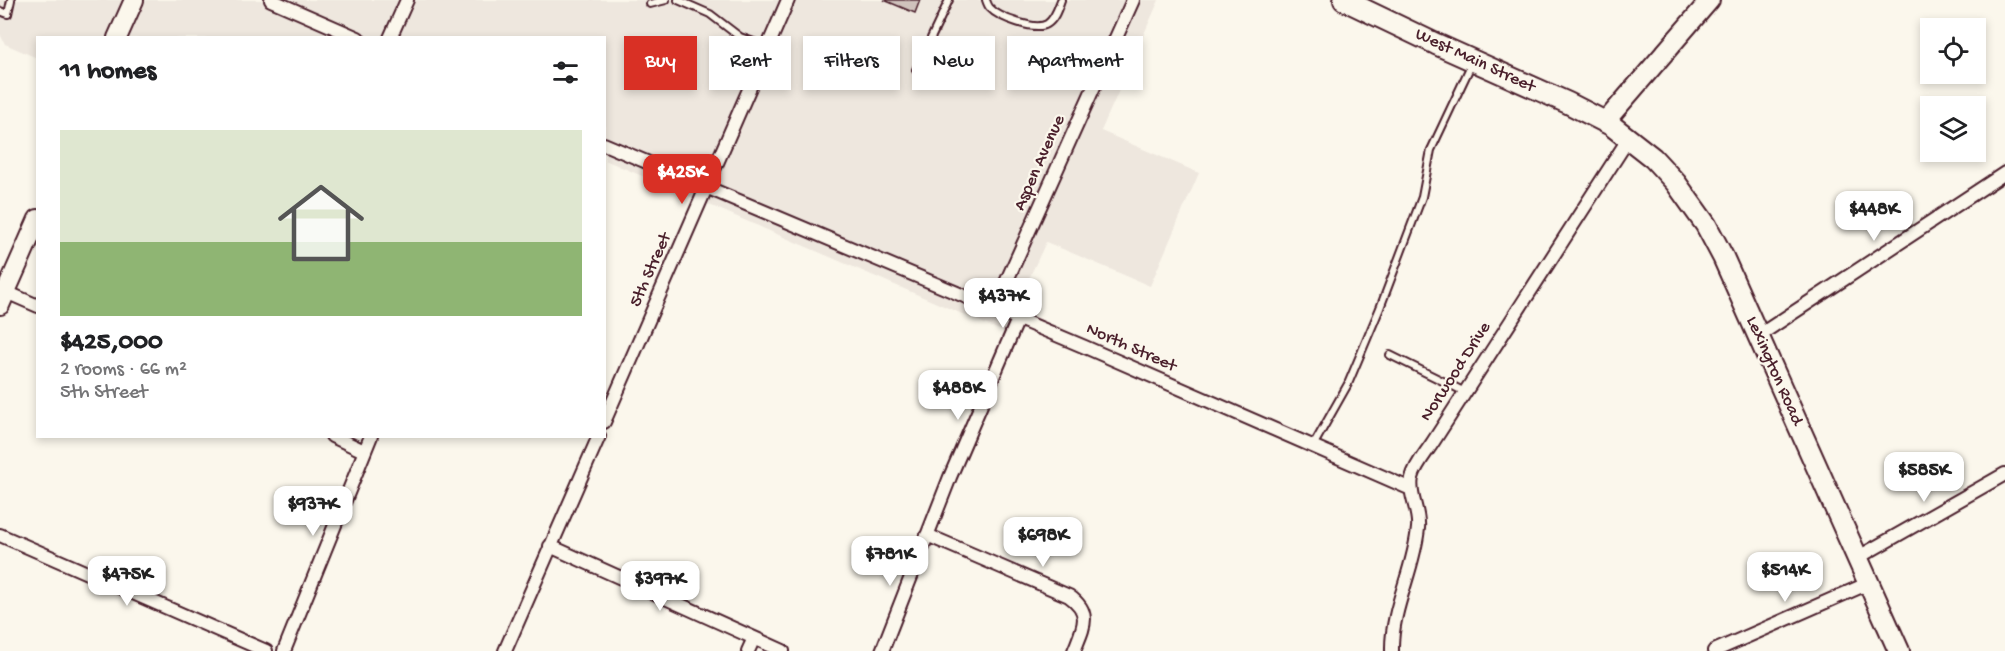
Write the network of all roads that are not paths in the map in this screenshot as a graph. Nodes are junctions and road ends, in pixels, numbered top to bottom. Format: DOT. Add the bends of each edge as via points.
graph roads {
  1 [pos="11,0"];
  2 [pos="134,0"];
  3 [pos="271,0"];
  4 [pos="407,0"];
  5 [pos="666,0"];
  6 [pos="678,0"];
  7 [pos="949,0"];
  8 [pos="986,0"];
  9 [pos="1061,0"];
  10 [pos="1133,0"];
  11 [pos="1344,0"];
  12 [pos="1710,0"];
  13 [pos="784,1"];
  14 [pos="650,4"];
  15 [pos="1375,6"];
  16 [pos="0,11"];
  17 [pos="118,36"];
  18 [pos="353,36"];
  19 [pos="391,36"];
  20 [pos="739,36"];
  21 [pos="771,36"];
  22 [pos="932,36"];
  23 [pos="1473,61"];
  24 [pos="748,90"];
  25 [pos="1605,122"];
  26 [pos="1629,138"];
  27 [pos="606,145"];
  28 [pos="2005,173"];
  29 [pos="706,188"];
  30 [pos="36,223"];
  31 [pos="2,299"];
  32 [pos="36,306"];
  33 [pos="994,309"];
  34 [pos="1018,319"];
  35 [pos="1758,336"];
  36 [pos="1390,355"];
  37 [pos="1465,392"];
  38 [pos="606,417"];
  39 [pos="336,438"];
  40 [pos="370,438"];
  41 [pos="597,438"];
  42 [pos="1313,446"];
  43 [pos="364,451"];
  44 [pos="2005,474"];
  45 [pos="1411,489"];
  46 [pos="0,535"];
  47 [pos="927,535"];
  48 [pos="550,546"];
  49 [pos="1857,558"];
  50 [pos="1869,583"];
  51 [pos="754,638"];
  52 [pos="266,651"];
  53 [pos="284,651"];
  54 [pos="505,651"];
  55 [pos="748,651"];
  56 [pos="783,651"];
  57 [pos="882,651"];
  58 [pos="1074,651"];
  59 [pos="1392,651"];
  60 [pos="1714,651"];
  61 [pos="1899,651"];
  1 -- 16 [label="lane" via="8,14"];
  2 -- 17 [label="main road"];
  3 -- 18 [label="street"];
  4 -- 19 [label="street"];
  5 -- 14 [label="lane"];
  6 -- 20 [label="lane" via="710,14"];
  7 -- 22 [label="lane"];
  8 -- 9 [label="lane" via="996,13 1031,27 1052,20"];
  10 -- 33 [label="street, Aspen Avenue"];
  11 -- 15 [label="main road, West Main Street"];
  12 -- 25 [label="main road"];
  13 -- 21 [label="street, 5th Street"];
  15 -- 23 [label="main road, West Main Street"];
  23 -- 25 [label="main road, West Main Street"];
  23 -- 42 [label="lane" via="1431,150 1422,197 1380,308 1348,384"];
  24 -- 29 [label="street, 5th Street"];
  25 -- 26 [label="main road, Lexington Road"];
  26 -- 35 [label="main road, Lexington Road" via="1676,183 1706,225"];
  26 -- 37 [label="street, Norwood Drive"];
  27 -- 29 [label="street, North Street"];
  28 -- 35 [label="street"];
  29 -- 33 [label="street, North Street"];
  29 -- 38 [label="street, 5th Street"];
  30 -- 31 [label="main road"];
  31 -- 32 [label="street"];
  33 -- 34 [label="street, North Street"];
  34 -- 42 [label="street, North Street"];
  34 -- 47 [label="street"];
  35 -- 49 [label="main road, Lexington Road"];
  36 -- 37 [label="lane"];
  37 -- 45 [label="street, Norwood Drive" via="1417,467"];
  39 -- 43 [label="street"];
  40 -- 43 [label="street"];
  41 -- 48 [label="street"];
  42 -- 45 [label="street, North Street"];
  43 -- 53 [label="street"];
  44 -- 49 [label="street"];
  45 -- 59 [label="street" via="1419,527 1395,617"];
  46 -- 52 [label="street"];
  47 -- 57 [label="street"];
  47 -- 58 [label="street" via="1069,596 1082,606 1084,618"];
  48 -- 51 [label="street"];
  48 -- 54 [label="street"];
  49 -- 50 [label="main road, Lexington Road"];
  50 -- 60 [label="street"];
  50 -- 61 [label="main road, Lexington Road"];
  51 -- 55 [label="street"];
  51 -- 56 [label="street"];
}
